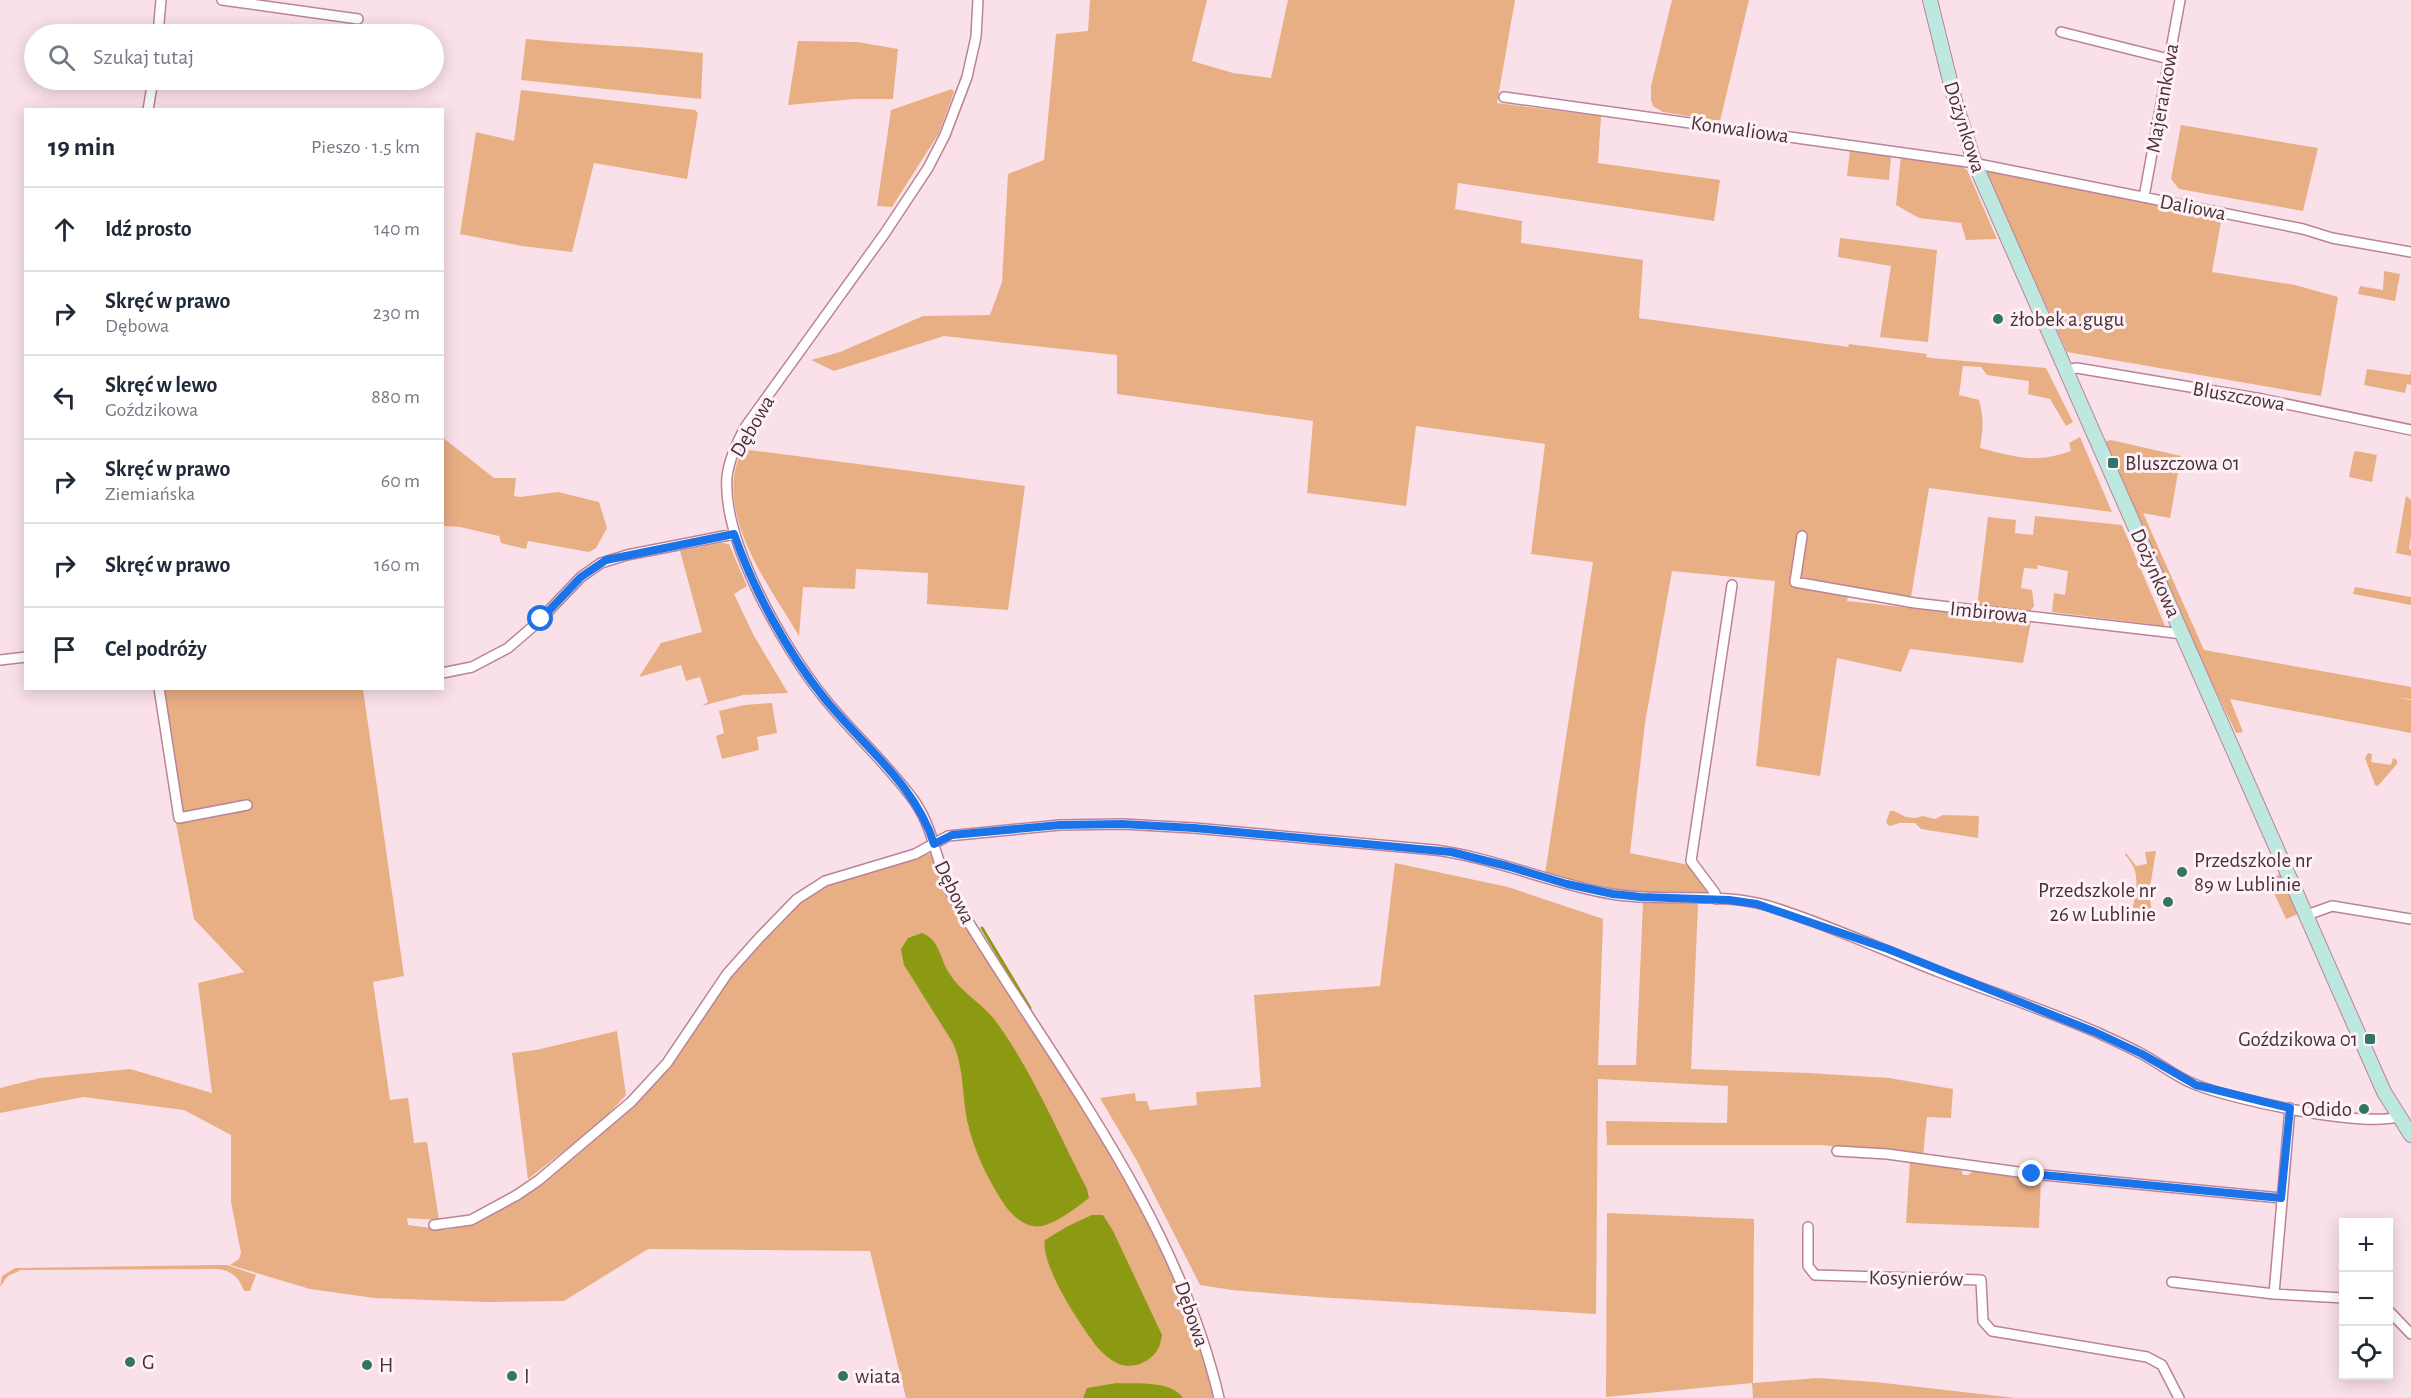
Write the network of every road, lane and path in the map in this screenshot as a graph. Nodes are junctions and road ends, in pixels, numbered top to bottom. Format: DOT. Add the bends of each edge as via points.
graph roads {
  1 [pos="161,0"];
  2 [pos="222,0"];
  3 [pos="978,0"];
  4 [pos="1930,0"];
  5 [pos="2180,0"];
  6 [pos="358,19"];
  7 [pos="159,24"];
  8 [pos="2061,32"];
  9 [pos="2169,59"];
  10 [pos="151,90"];
  11 [pos="1504,97"];
  12 [pos="148,108"];
  13 [pos="1975,164"];
  14 [pos="2144,197"];
  15 [pos="2411,252"];
  16 [pos="2066,370"];
  17 [pos="2411,430"];
  18 [pos="734,534"];
  19 [pos="1802,536"];
  20 [pos="1732,585"];
  21 [pos="2183,634"];
  22 [pos="24,657"];
  23 [pos="0,660"];
  24 [pos="444,673"];
  25 [pos="159,690"];
  26 [pos="247,805"];
  27 [pos="934,844"];
  28 [pos="1716,899"];
  29 [pos="2307,915"];
  30 [pos="2411,919"];
  31 [pos="2290,1108"];
  32 [pos="2407,1116"];
  33 [pos="2411,1135"];
  34 [pos="1837,1151"];
  35 [pos="2281,1198"];
  36 [pos="434,1225"];
  37 [pos="1808,1227"];
  38 [pos="2172,1282"];
  39 [pos="2274,1294"];
  40 [pos="2339,1298"];
  41 [pos="2393,1315"];
  42 [pos="2411,1334"];
  43 [pos="1219,1398"];
  44 [pos="2179,1398"];
  1 -- 7 [label="street"];
  2 -- 6 [label="street"];
  3 -- 18 [label="street, Dębowa" via="976,37 967,77 935,154 885,233 753,416 731,459 727,498"];
  4 -- 13 [label="street, Dożynkowa"];
  5 -- 9 [label="street, Majerankowa"];
  8 -- 9 [label="street"];
  9 -- 14 [label="street, Majerankowa"];
  10 -- 12 [label="street"];
  11 -- 13 [label="street, Konwaliowa"];
  13 -- 14 [label="street, Daliowa"];
  13 -- 16 [label="street, Dożynkowa"];
  14 -- 15 [label="street, Daliowa"];
  16 -- 17 [label="street, Bluszczowa" via="2077,368 2262,399"];
  16 -- 21 [label="street, Dożynkowa"];
  18 -- 24 [label="street" via="601,563 581,577 508,648 479,664"];
  18 -- 27 [label="street, Dębowa" via="794,655 824,698 915,802"];
  19 -- 21 [label="street, Imbirowa" via="1795,582 1915,603"];
  20 -- 28 [label="street" via="1691,861"];
  21 -- 29 [label="street, Dożynkowa"];
  22 -- 23 [label="street"];
  25 -- 26 [label="street" via="179,818"];
  27 -- 28 [label="street" via="952,835 1060,825 1206,829 1451,852 1613,894"];
  27 -- 36 [label="street" via="915,855 825,880 805,892 727,974 667,1064 632,1102 517,1195 471,1220"];
  27 -- 43 [label="street, Dębowa" via="941,873 952,895 1143,1199 1190,1304"];
  28 -- 31 [label="street" via="1757,904 1798,916 2095,1032 2196,1085"];
  29 -- 30 [label="street" via="2332,906"];
  29 -- 32 [label="street, Dożynkowa" via="2384,1092"];
  31 -- 32 [label="street" via="2362,1120"];
  31 -- 35 [label="street"];
  32 -- 33 [label="street, Dożynkowa"];
  34 -- 35 [label="street"];
  35 -- 39 [label="street"];
  37 -- 44 [label="street, Kosynierów" via="1808,1266 1815,1275 1981,1280 1983,1321 1992,1331 2147,1357 2162,1365"];
  38 -- 39 [label="street"];
  39 -- 40 [label="street"];
  41 -- 42 [label="street"];
}
